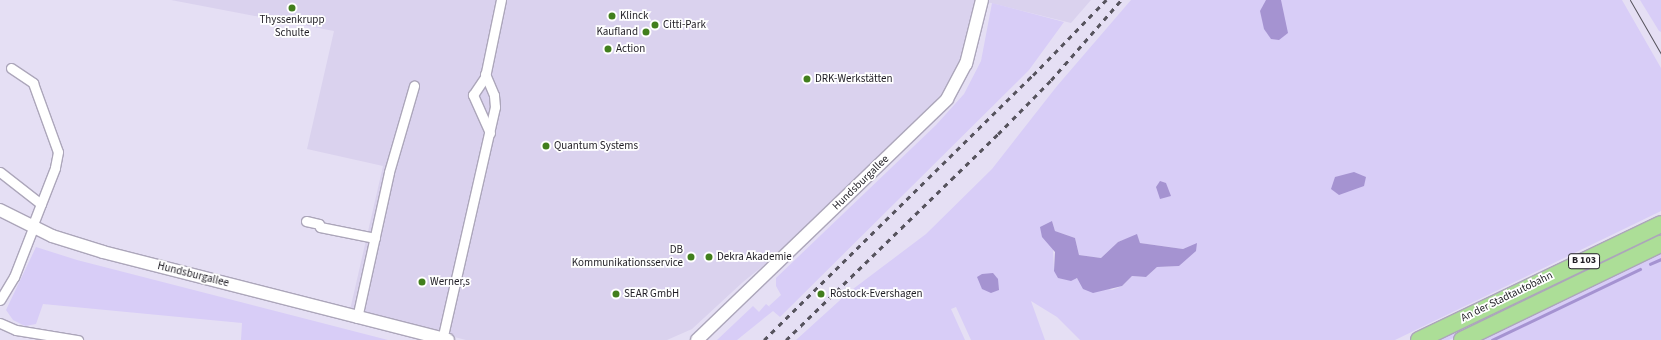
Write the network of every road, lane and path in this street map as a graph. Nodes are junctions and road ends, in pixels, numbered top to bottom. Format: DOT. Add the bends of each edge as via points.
graph roads {
  1 [pos="501,0"];
  2 [pos="982,0"];
  3 [pos="11,68"];
  4 [pos="485,74"];
  5 [pos="414,86"];
  6 [pos="490,134"];
  7 [pos="0,172"];
  8 [pos="41,204"];
  9 [pos="0,210"];
  10 [pos="306,221"];
  11 [pos="1661,224"];
  12 [pos="32,227"];
  13 [pos="375,238"];
  14 [pos="1661,244"];
  15 [pos="0,300"];
  16 [pos="357,318"];
  17 [pos="0,323"];
  18 [pos="78,340"];
  19 [pos="444,340"];
  20 [pos="698,340"];
  21 [pos="1419,340"];
  22 [pos="1462,340"];
  1 -- 4 [label="street"];
  2 -- 20 [label="street, Hundsburgallee" via="966,64 947,99"];
  3 -- 8 [label="street" via="33,83 58,152 55,168"];
  4 -- 6 [label="street, Hundsburgallee" via="495,103"];
  4 -- 6 [label="street" via="473,98"];
  5 -- 13 [label="street" via="389,172"];
  6 -- 19 [label="street, Hundsburgallee"];
  7 -- 8 [label="street"];
  8 -- 12 [label="street"];
  9 -- 12 [label="street, Hundsburgallee"];
  10 -- 13 [label="street" via="319,224 320,227"];
  11 -- 21 [label="highway, An der Stadtautobahn / B 103"];
  12 -- 15 [label="street" via="14,276"];
  12 -- 16 [label="street, Hundsburgallee" via="103,252"];
  13 -- 16 [label="street"];
  14 -- 22 [label="highway, An der Stadtautobahn / B 103"];
  16 -- 19 [label="street, Hundsburgallee"];
  17 -- 18 [label="street" via="28,333"];
}
